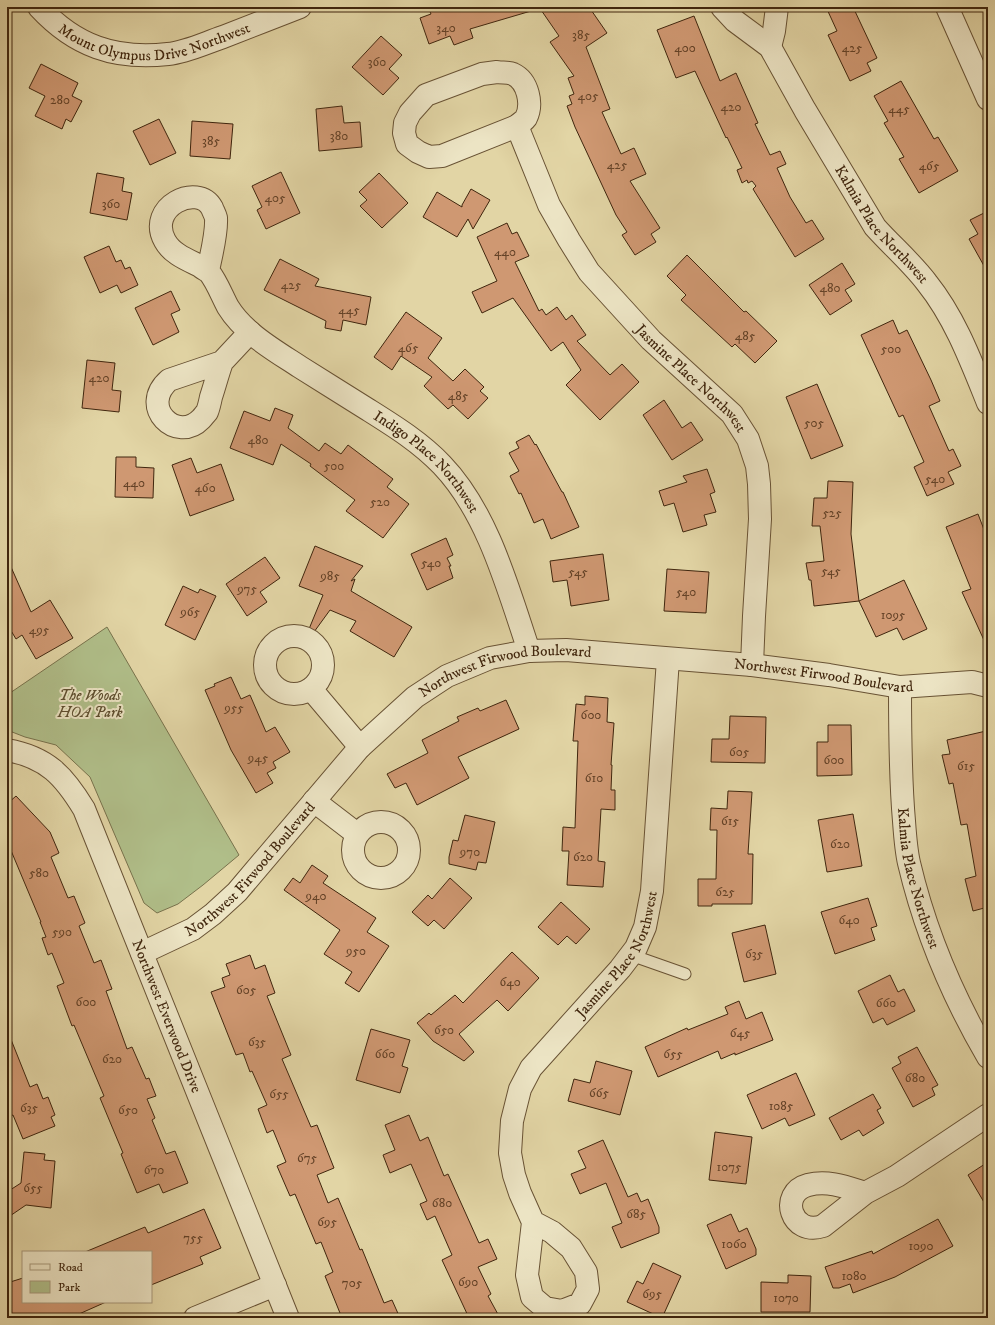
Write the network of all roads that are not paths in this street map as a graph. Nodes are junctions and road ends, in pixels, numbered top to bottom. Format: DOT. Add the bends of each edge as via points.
graph roads {
  1 [pos="39,7"];
  2 [pos="300,7"];
  3 [pos="722,7"];
  4 [pos="777,7"];
  5 [pos="947,7"];
  6 [pos="770,47"];
  7 [pos="988,100"];
  8 [pos="516,126"];
  9 [pos="208,271"];
  10 [pos="250,332"];
  11 [pos="222,362"];
  12 [pos="988,403"];
  13 [pos="529,651"];
  14 [pos="668,659"];
  15 [pos="752,665"];
  16 [pos="983,680"];
  17 [pos="900,687"];
  18 [pos="311,689"];
  19 [pos="360,746"];
  20 [pos="7,750"];
  21 [pos="314,801"];
  22 [pos="357,834"];
  23 [pos="142,952"];
  24 [pos="631,955"];
  25 [pos="685,974"];
  26 [pos="988,1057"];
  27 [pos="988,1115"];
  28 [pos="865,1193"];
  29 [pos="533,1222"];
  30 [pos="275,1285"];
  31 [pos="195,1318"];
  32 [pos="288,1318"];
  1 -- 2 [label="street, Mount Olympus Drive Northwest" via="51,20 75,37 96,48 121,55 169,54 194,48"];
  3 -- 6 [label="street, Kalmia Place Northwest" via="735,21"];
  4 -- 6 [label="street"];
  5 -- 7 [label="street"];
  6 -- 12 [label="street, Kalmia Place Northwest" via="875,227 927,282 942,304 970,357"];
  8 -- 8 [label="street" via="525,119 529,97 519,78 512,74 497,72 482,74 426,95 404,123 404,133 407,144 429,157 442,156"];
  8 -- 15 [label="street, Jasmine Place Northwest" via="549,205 568,240 590,272 651,340 732,414 748,438 760,484"];
  9 -- 10 [label="street, Indigo Place Northwest" via="229,309"];
  10 -- 11 [label="street"];
  10 -- 13 [label="street, Indigo Place Northwest" via="281,355 403,432 442,465 469,500 482,525"];
  13 -- 14 [label="street, Northwest Firwood Boulevard" via="566,650"];
  13 -- 19 [label="street, Northwest Firwood Boulevard" via="490,658 447,676 415,697"];
  14 -- 15 [label="street, Northwest Firwood Boulevard"];
  14 -- 24 [label="street, Jasmine Place Northwest" via="652,891 645,927"];
  15 -- 17 [label="street, Northwest Firwood Boulevard"];
  16 -- 17 [label="street, Northwest Firwood Boulevard"];
  17 -- 26 [label="street, Kalmia Place Northwest" via="901,790 909,862 938,956"];
  18 -- 19 [label="street"];
  19 -- 21 [label="street, Northwest Firwood Boulevard"];
  20 -- 23 [label="street, Northwest Everwood Drive" via="24,753 50,766 71,787 84,809"];
  21 -- 22 [label="street"];
  21 -- 23 [label="street, Northwest Firwood Boulevard" via="237,892 213,914 193,928"];
  23 -- 30 [label="street, Northwest Everwood Drive"];
  24 -- 25 [label="lane"];
  24 -- 29 [label="street, Jasmine Place Northwest" via="530,1068 520,1089 512,1121 510,1153 514,1175"];
  27 -- 28 [label="street" via="897,1176"];
  30 -- 31 [label="street"];
  30 -- 32 [label="street, Northwest Everwood Drive"];
}
